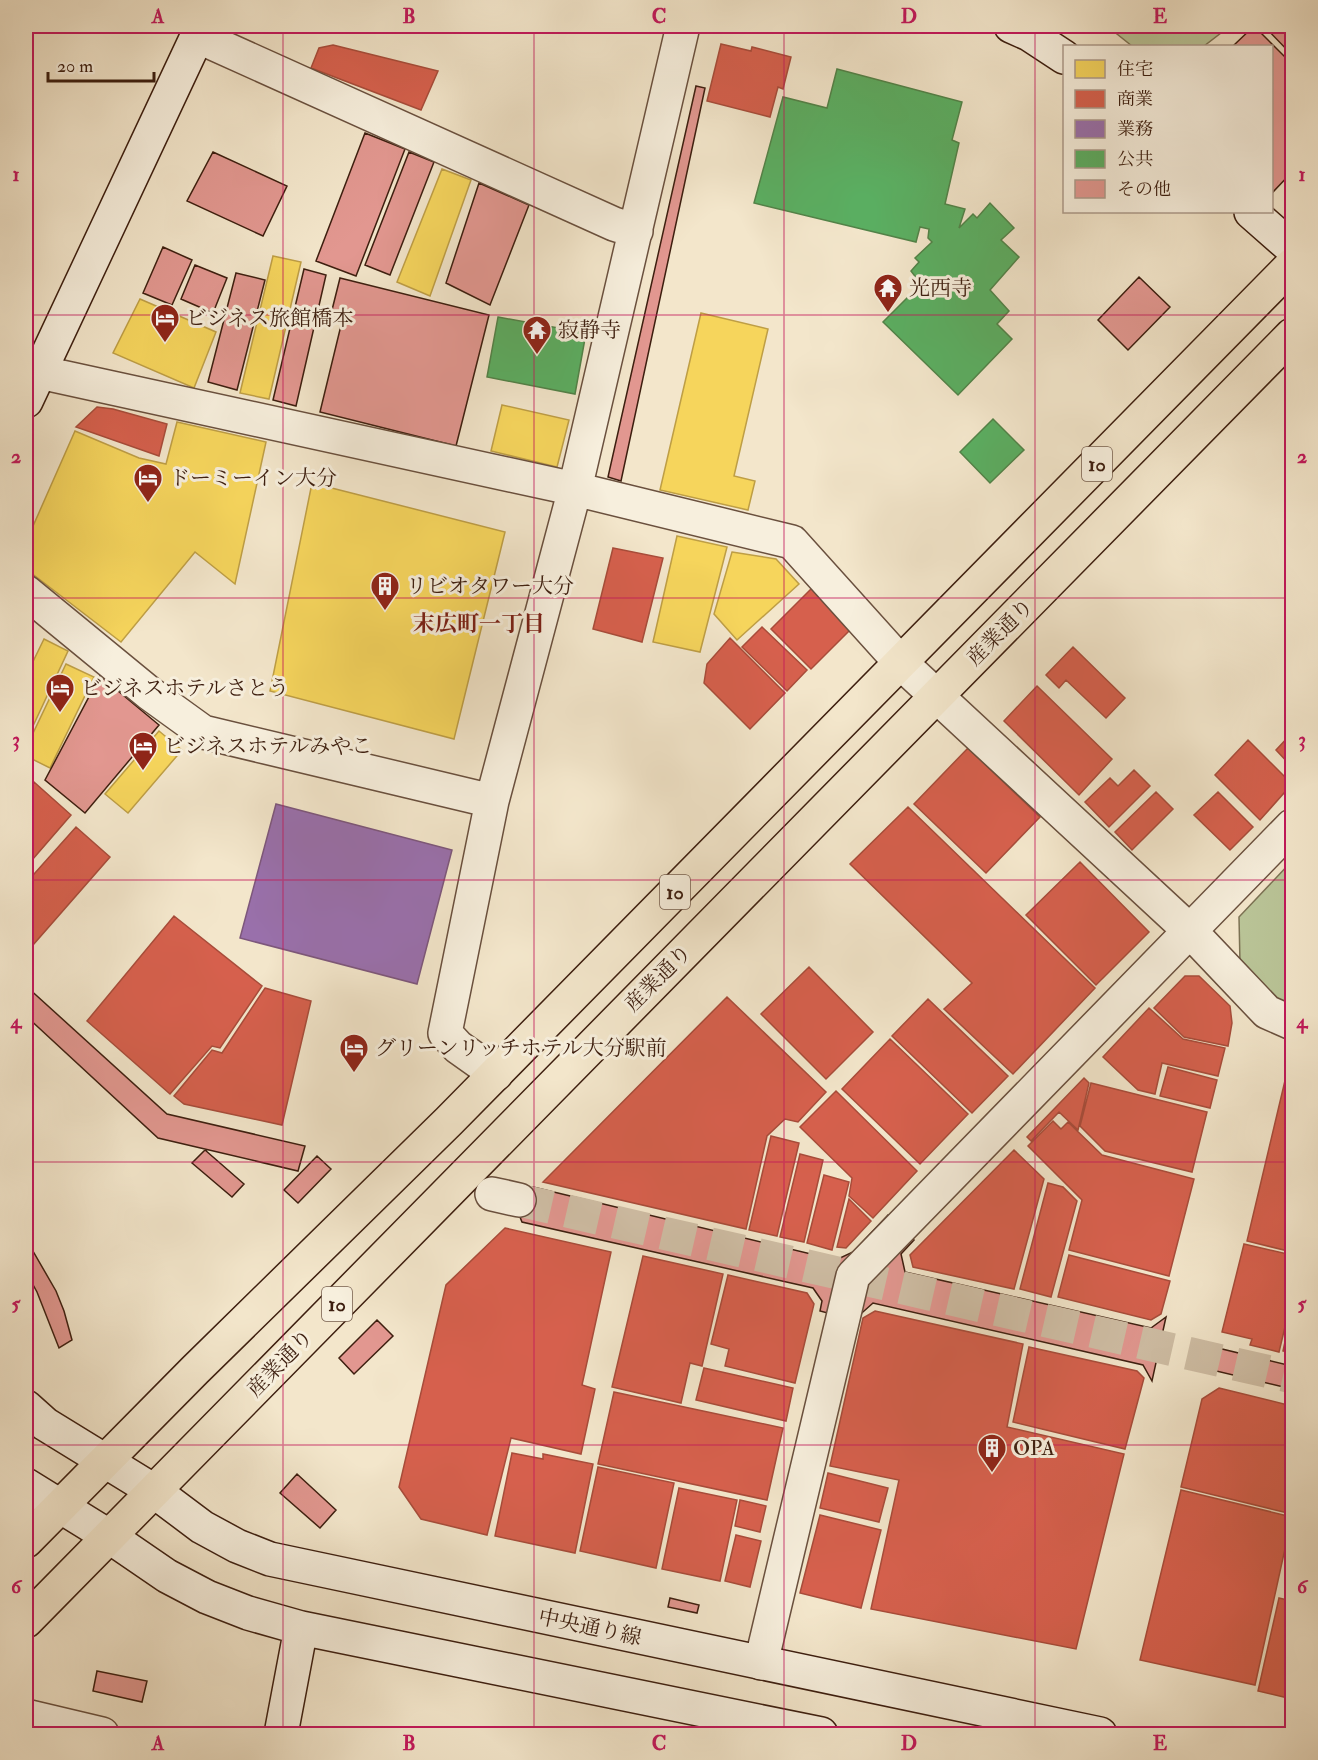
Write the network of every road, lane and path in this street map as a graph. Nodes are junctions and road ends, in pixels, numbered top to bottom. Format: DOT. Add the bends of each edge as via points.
graph roads {
  1 [pos="683,26"];
  2 [pos="1011,26"];
  3 [pos="200,31"];
  4 [pos="1063,56"];
  5 [pos="1252,213"];
  6 [pos="636,231"];
  7 [pos="1293,248"];
  8 [pos="1293,265"];
  9 [pos="1293,335"];
  10 [pos="32,387"];
  11 [pos="575,489"];
  12 [pos="26,592"];
  13 [pos="901,663"];
  14 [pos="936,696"];
  15 [pos="492,801"];
  16 [pos="1293,826"];
  17 [pos="1190,931"];
  18 [pos="1293,1023"];
  19 [pos="496,1074"];
  20 [pos="26,1407"];
  21 [pos="104,1461"];
  22 [pos="26,1485"];
  23 [pos="154,1491"];
  24 [pos="60,1505"];
  25 [pos="110,1537"];
  26 [pos="26,1540"];
  27 [pos="26,1621"];
  28 [pos="302,1628"];
  29 [pos="761,1663"];
  30 [pos="26,1716"];
  31 [pos="740,1726"];
  32 [pos="102,1734"];
  33 [pos="281,1734"];
  34 [pos="821,1734"];
  35 [pos="1092,1734"];
  1 -- 6 [label="street"];
  2 -- 4 [label="street"];
  3 -- 6 [label="street"];
  3 -- 10 [label="street"];
  5 -- 7 [label="street"];
  6 -- 11 [label="street"];
  8 -- 13 [label="highway, 10"];
  9 -- 14 [label="highway, 産業通り / 10"];
  10 -- 11 [label="street"];
  11 -- 13 [label="street" via="792,542"];
  11 -- 15 [label="street"];
  12 -- 15 [label="street" via="203,732"];
  13 -- 14 [label="street"];
  13 -- 19 [label="highway, 10"];
  14 -- 17 [label="street"];
  14 -- 23 [label="highway, 産業通り / 10"];
  15 -- 19 [label="street" via="445,1033"];
  16 -- 17 [label="street"];
  17 -- 18 [label="street" via="1267,1012"];
  17 -- 29 [label="street" via="853,1276"];
  19 -- 21 [label="highway, 10"];
  20 -- 21 [label="street, 中央通り線" via="45,1424"];
  21 -- 23 [label="street, 中央通り線"];
  21 -- 24 [label="highway, 10"];
  22 -- 24 [label="street"];
  23 -- 25 [label="highway, 産業通り / 10"];
  23 -- 29 [label="street, 中央通り線" via="202,1527 270,1559"];
  24 -- 25 [label="street"];
  24 -- 26 [label="highway, 10"];
  25 -- 27 [label="highway, 産業通り / 10"];
  25 -- 28 [label="street" via="167,1576 207,1597"];
  28 -- 31 [label="street"];
  28 -- 33 [label="street"];
  29 -- 35 [label="street, 中央通り線"];
  30 -- 32 [label="street"];
  31 -- 34 [label="street"];
}
